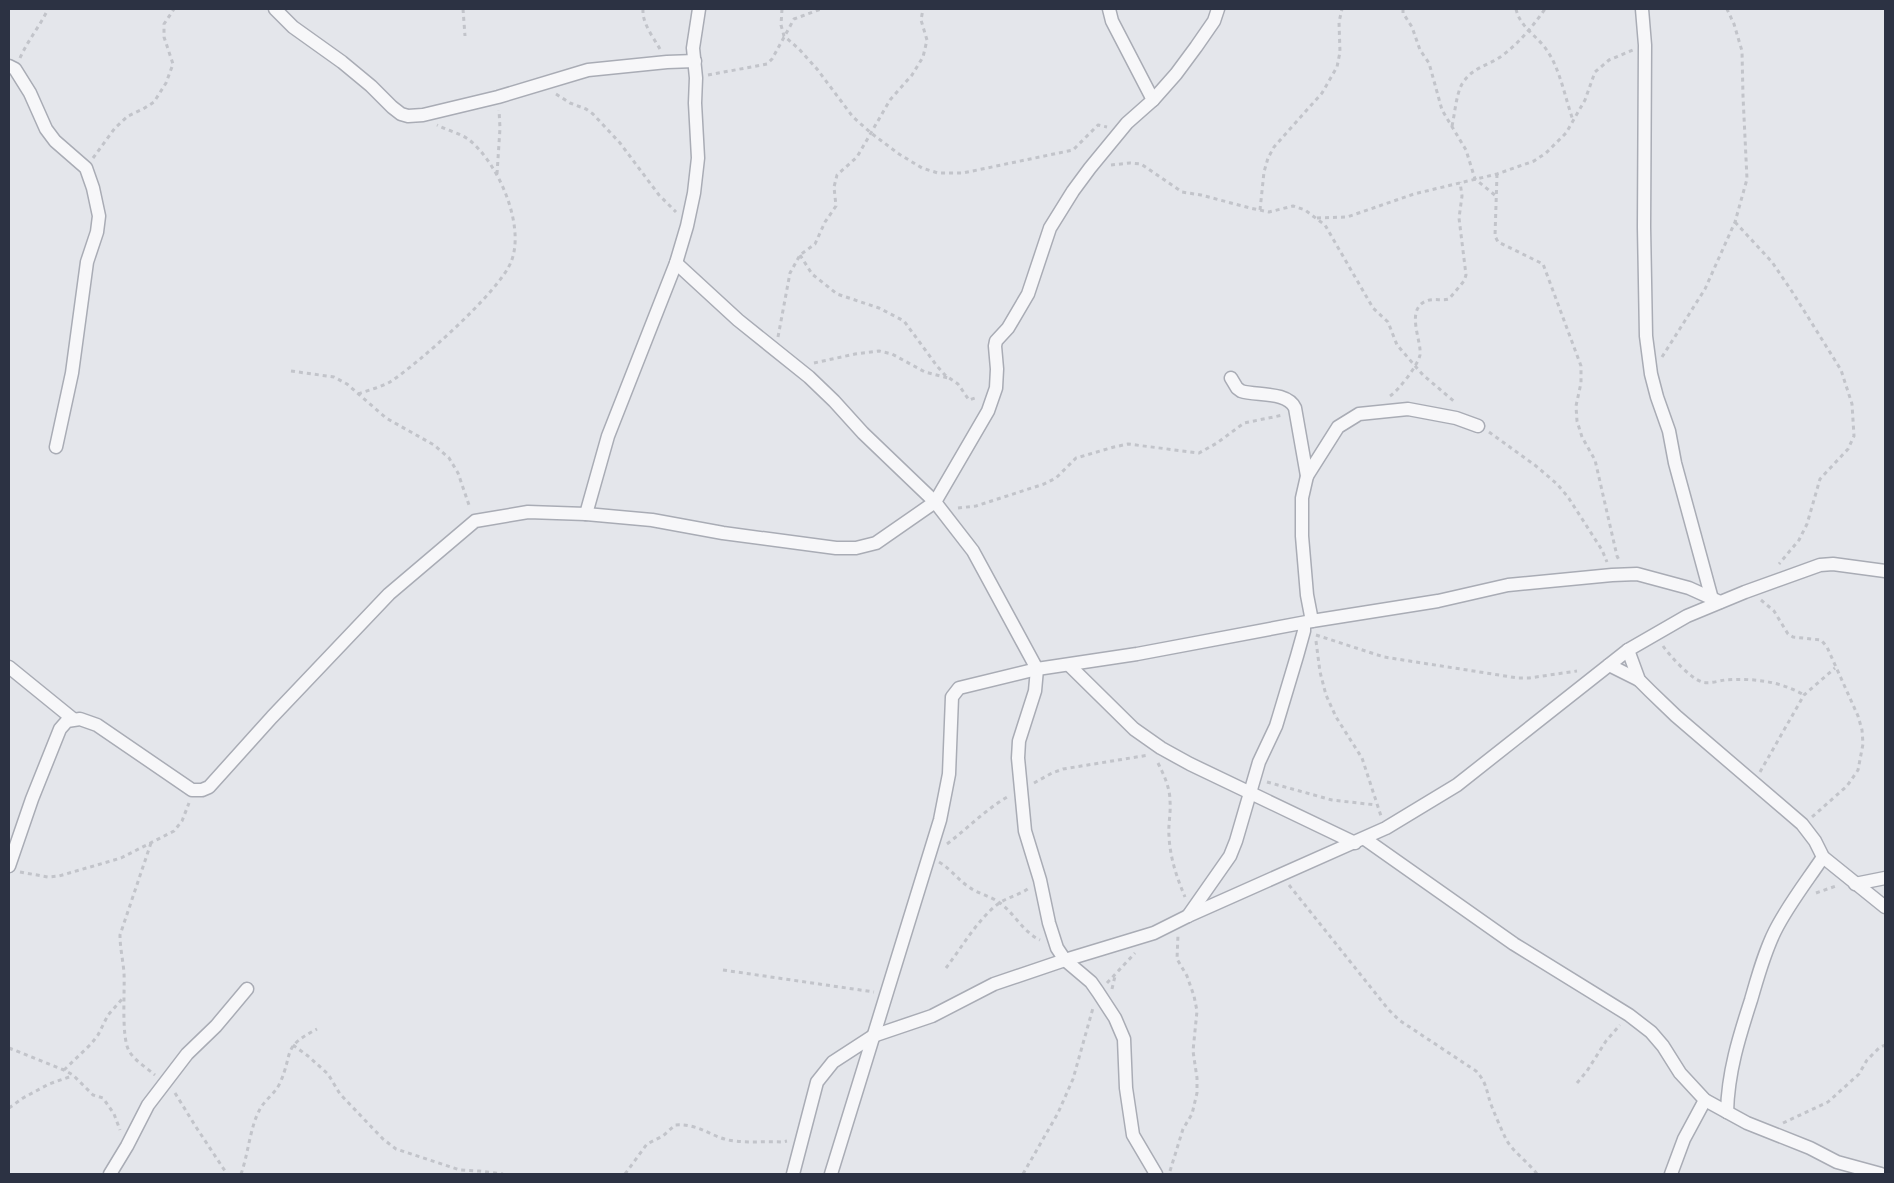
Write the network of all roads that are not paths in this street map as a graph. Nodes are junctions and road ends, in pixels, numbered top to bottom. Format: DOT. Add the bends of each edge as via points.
graph roads {
  1 [pos="275,9"];
  2 [pos="699,9"];
  3 [pos="1109,9"];
  4 [pos="1218,9"];
  5 [pos="1642,9"];
  6 [pos="695,61"];
  7 [pos="12,67"];
  8 [pos="1153,100"];
  9 [pos="676,263"];
  10 [pos="1230,378"];
  11 [pos="1478,426"];
  12 [pos="56,447"];
  13 [pos="1307,476"];
  14 [pos="938,506"];
  15 [pos="586,514"];
  16 [pos="1885,571"];
  17 [pos="1716,601"];
  18 [pos="1309,628"];
  19 [pos="1628,650"];
  20 [pos="1070,665"];
  21 [pos="1609,665"];
  22 [pos="9,667"];
  23 [pos="1037,670"];
  24 [pos="1639,680"];
  25 [pos="73,719"];
  26 [pos="1249,792"];
  27 [pos="1360,841"];
  28 [pos="1823,857"];
  29 [pos="12,868"];
  30 [pos="1885,878"];
  31 [pos="1853,882"];
  32 [pos="1885,907"];
  33 [pos="1186,915"];
  34 [pos="1065,960"];
  35 [pos="247,989"];
  36 [pos="873,1036"];
  37 [pos="1705,1100"];
  38 [pos="1727,1112"];
  39 [pos="110,1174"];
  40 [pos="794,1174"];
  41 [pos="831,1174"];
  42 [pos="1156,1174"];
  43 [pos="1671,1174"];
  44 [pos="1881,1174"];
  1 -- 6 [label="street" via="401,114 416,116 498,97 588,70"];
  2 -- 6 [label="street" via="693,48"];
  3 -- 8 [label="street" via="1119,36"];
  4 -- 8 [label="street" via="1214,21 1196,47"];
  5 -- 17 [label="street" via="1645,45 1646,336 1657,397"];
  6 -- 9 [label="street" via="698,158 694,193"];
  7 -- 12 [label="street" via="30,94 46,129 86,168 99,216 86,262 72,373"];
  8 -- 14 [label="street" via="1127,123 1090,168 1050,228 1028,294 1008,328 996,341 996,388 988,411"];
  9 -- 14 [label="street" via="834,401"];
  9 -- 15 [label="street" via="608,436"];
  10 -- 13 [label="street" via="1241,391 1280,398 1293,404"];
  11 -- 13 [label="street" via="1456,418 1408,409 1359,414 1338,427"];
  13 -- 18 [label="street" via="1302,498 1302,536"];
  14 -- 15 [label="street" via="876,543 856,548"];
  14 -- 23 [label="street" via="973,551"];
  15 -- 25 [label="street" via="528,512 475,520 389,594 209,787 202,790 192,790 96,725"];
  16 -- 17 [label="street" via="1820,565"];
  17 -- 18 [label="street" via="1667,581 1637,574 1612,575 1508,585"];
  17 -- 19 [label="street"];
  18 -- 20 [label="street"];
  18 -- 26 [label="street" via="1276,726"];
  19 -- 21 [label="street"];
  19 -- 24 [label="street"];
  20 -- 23 [label="street"];
  20 -- 26 [label="street" via="1157,751"];
  21 -- 24 [label="street"];
  21 -- 27 [label="street" via="1458,785"];
  22 -- 25 [label="street"];
  23 -- 34 [label="street" via="1035,691 1019,741 1020,790 1024,831 1040,880 1049,923 1057,948"];
  23 -- 36 [label="street" via="959,688 952,697 949,774 940,820"];
  24 -- 28 [label="street" via="1802,824"];
  25 -- 29 [label="street" via="60,730 32,799"];
  26 -- 27 [label="street"];
  26 -- 33 [label="street" via="1230,856"];
  27 -- 33 [label="street"];
  27 -- 37 [label="street" via="1651,1032 1664,1046 1680,1073"];
  28 -- 31 [label="street"];
  28 -- 38 [label="street" via="1775,930 1765,953 1733,1057"];
  30 -- 31 [label="street"];
  31 -- 32 [label="street"];
  33 -- 34 [label="street" via="1154,933"];
  34 -- 36 [label="street" via="994,984 932,1016"];
  34 -- 42 [label="street" via="1091,982 1115,1018 1124,1039 1126,1088 1133,1135"];
  35 -- 39 [label="street" via="187,1054 148,1104"];
  36 -- 40 [label="street" via="833,1062 817,1082"];
  36 -- 41 [label="street"];
  37 -- 38 [label="street"];
  37 -- 43 [label="street" via="1684,1139"];
  38 -- 44 [label="street" via="1837,1162"];
}
